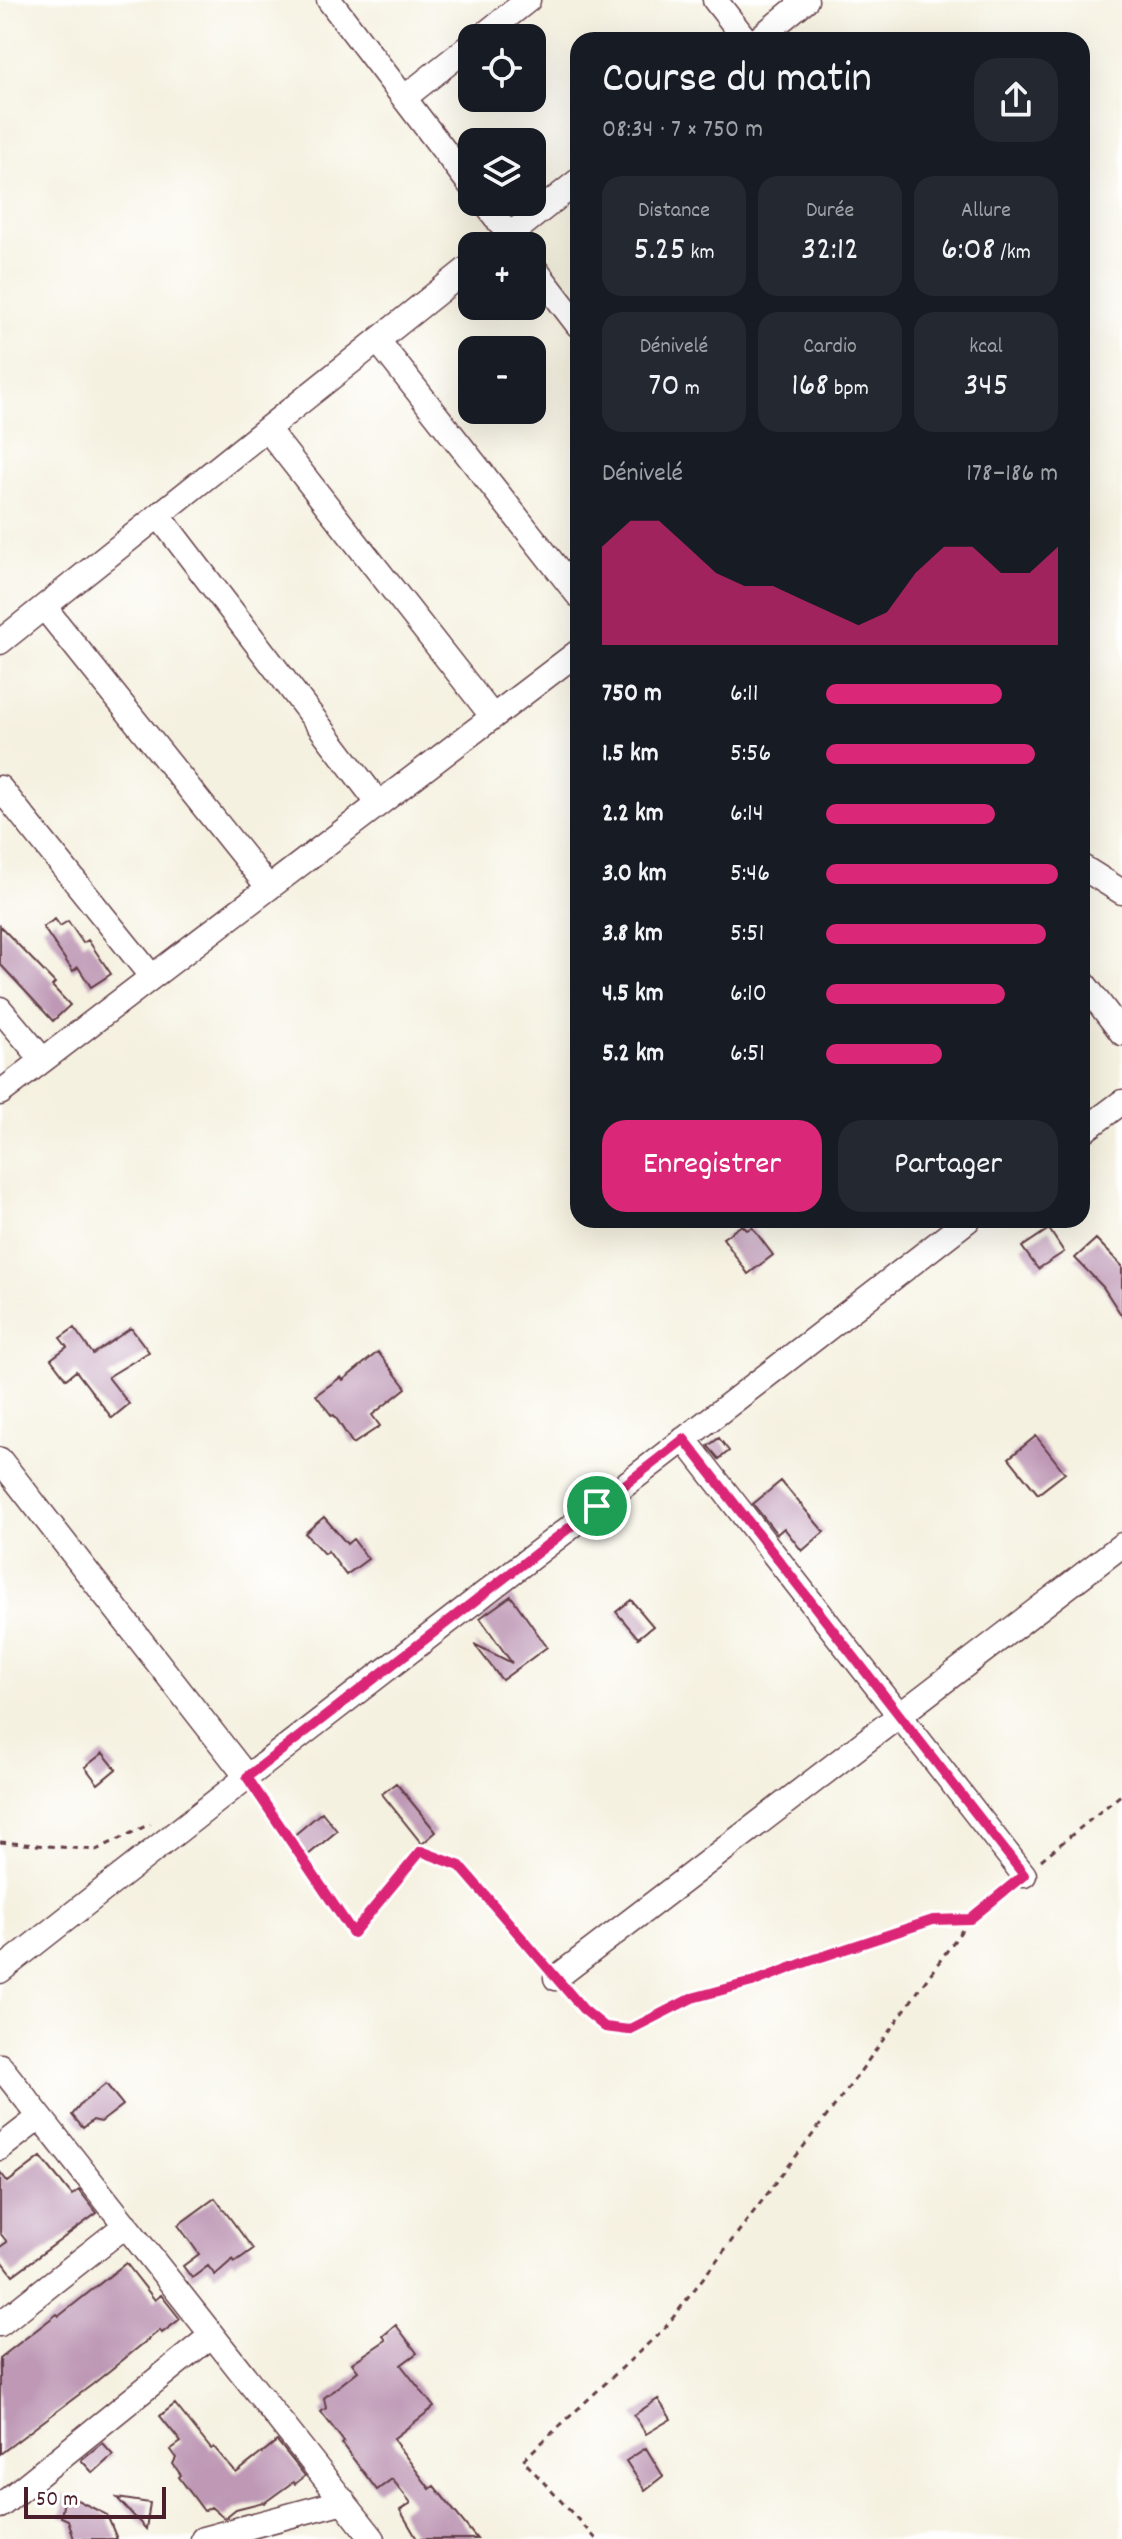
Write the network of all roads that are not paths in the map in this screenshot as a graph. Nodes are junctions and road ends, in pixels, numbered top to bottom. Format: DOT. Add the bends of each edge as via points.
graph roads {
  1 [pos="329,0"];
  2 [pos="528,0"];
  3 [pos="715,0"];
  4 [pos="806,0"];
  5 [pos="498,24"];
  6 [pos="740,32"];
  7 [pos="767,32"];
  8 [pos="458,55"];
  9 [pos="404,98"];
  10 [pos="458,169"];
  11 [pos="570,188"];
  12 [pos="519,232"];
  13 [pos="458,276"];
  14 [pos="546,283"];
  15 [pos="570,315"];
  16 [pos="378,341"];
  17 [pos="267,429"];
  18 [pos="159,516"];
  19 [pos="570,585"];
  20 [pos="44,607"];
  21 [pos="0,642"];
  22 [pos="570,658"];
  23 [pos="493,717"];
  24 [pos="0,788"];
  25 [pos="379,804"];
  26 [pos="1090,872"];
  27 [pos="269,888"];
  28 [pos="1122,892"];
  29 [pos="152,977"];
  30 [pos="1090,991"];
  31 [pos="0,1009"];
  32 [pos="1122,1033"];
  33 [pos="43,1060"];
  34 [pos="0,1093"];
  35 [pos="1122,1102"];
  36 [pos="1090,1126"];
  37 [pos="958,1228"];
  38 [pos="684,1439"];
  39 [pos="0,1460"];
  40 [pos="1122,1545"];
  41 [pos="899,1715"];
  42 [pos="247,1777"];
  43 [pos="1024,1875"];
  44 [pos="0,1971"];
  45 [pos="556,1978"];
  46 [pos="0,2066"];
  47 [pos="40,2117"];
  48 [pos="0,2148"];
  49 [pos="126,2225"];
  50 [pos="0,2324"];
  51 [pos="212,2335"];
  52 [pos="344,2501"];
  53 [pos="0,2506"];
  54 [pos="203,2539"];
  55 [pos="373,2539"];
  1 -- 9 [label="street"];
  2 -- 5 [label="street"];
  3 -- 6 [label="street"];
  4 -- 7 [label="street"];
  8 -- 9 [label="street"];
  9 -- 10 [label="street"];
  11 -- 12 [label="street"];
  13 -- 16 [label="street"];
  14 -- 15 [label="street"];
  16 -- 17 [label="street"];
  16 -- 19 [label="street"];
  17 -- 18 [label="street"];
  17 -- 23 [label="street"];
  18 -- 20 [label="street"];
  18 -- 25 [label="street"];
  20 -- 21 [label="street"];
  20 -- 27 [label="street"];
  22 -- 23 [label="street"];
  23 -- 25 [label="street"];
  24 -- 29 [label="street"];
  25 -- 27 [label="street"];
  26 -- 28 [label="street"];
  27 -- 29 [label="street"];
  29 -- 33 [label="street"];
  30 -- 32 [label="street"];
  31 -- 33 [label="street"];
  33 -- 34 [label="street"];
  35 -- 36 [label="street"];
  37 -- 38 [label="street"];
  38 -- 41 [label="street"];
  38 -- 42 [label="street"];
  39 -- 42 [label="street"];
  40 -- 41 [label="street"];
  41 -- 43 [label="street"];
  41 -- 45 [label="street"];
  42 -- 44 [label="street"];
  46 -- 47 [label="street"];
  47 -- 48 [label="street"];
  47 -- 49 [label="street"];
  49 -- 50 [label="street"];
  49 -- 51 [label="street"];
  51 -- 52 [label="street"];
  51 -- 53 [label="street"];
  52 -- 54 [label="street"];
  52 -- 55 [label="street"];
}
